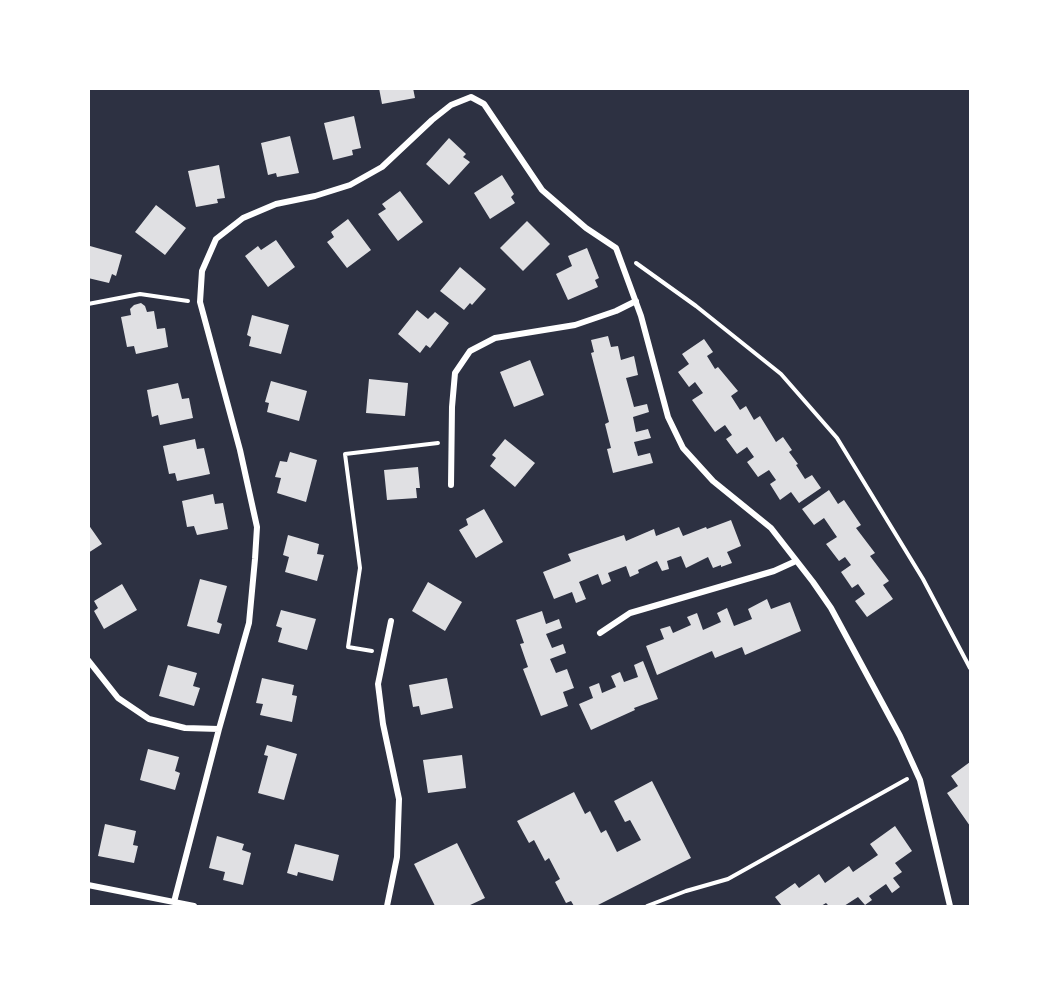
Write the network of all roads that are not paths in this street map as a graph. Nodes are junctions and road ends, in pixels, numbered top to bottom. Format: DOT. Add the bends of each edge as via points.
graph roads {
  1 [pos="465,88"];
  2 [pos="471,97"];
  3 [pos="636,301"];
  4 [pos="451,485"];
  5 [pos="796,561"];
  6 [pos="391,621"];
  7 [pos="600,633"];
  8 [pos="88,660"];
  9 [pos="219,729"];
  10 [pos="89,885"];
  11 [pos="174,902"];
  12 [pos="194,906"];
  13 [pos="387,906"];
  14 [pos="950,906"];
  1 -- 2 [label="street"];
  2 -- 3 [label="street" via="484,104 542,190 616,248"];
  2 -- 9 [label="street" via="451,105 382,167 351,185 276,204 243,218 216,239 202,271 200,302 257,527 249,623"];
  3 -- 4 [label="street" via="575,325 495,338 470,351 455,373"];
  3 -- 5 [label="street" via="668,417 683,448 713,481 771,528"];
  5 -- 7 [label="street" via="774,572 630,613"];
  5 -- 14 [label="street" via="831,608 917,772"];
  6 -- 13 [label="street" via="378,684 382,724 399,799 397,857"];
  8 -- 9 [label="street" via="118,698 149,719 185,728"];
  9 -- 11 [label="street"];
  10 -- 11 [label="street"];
  11 -- 12 [label="street"];
}
